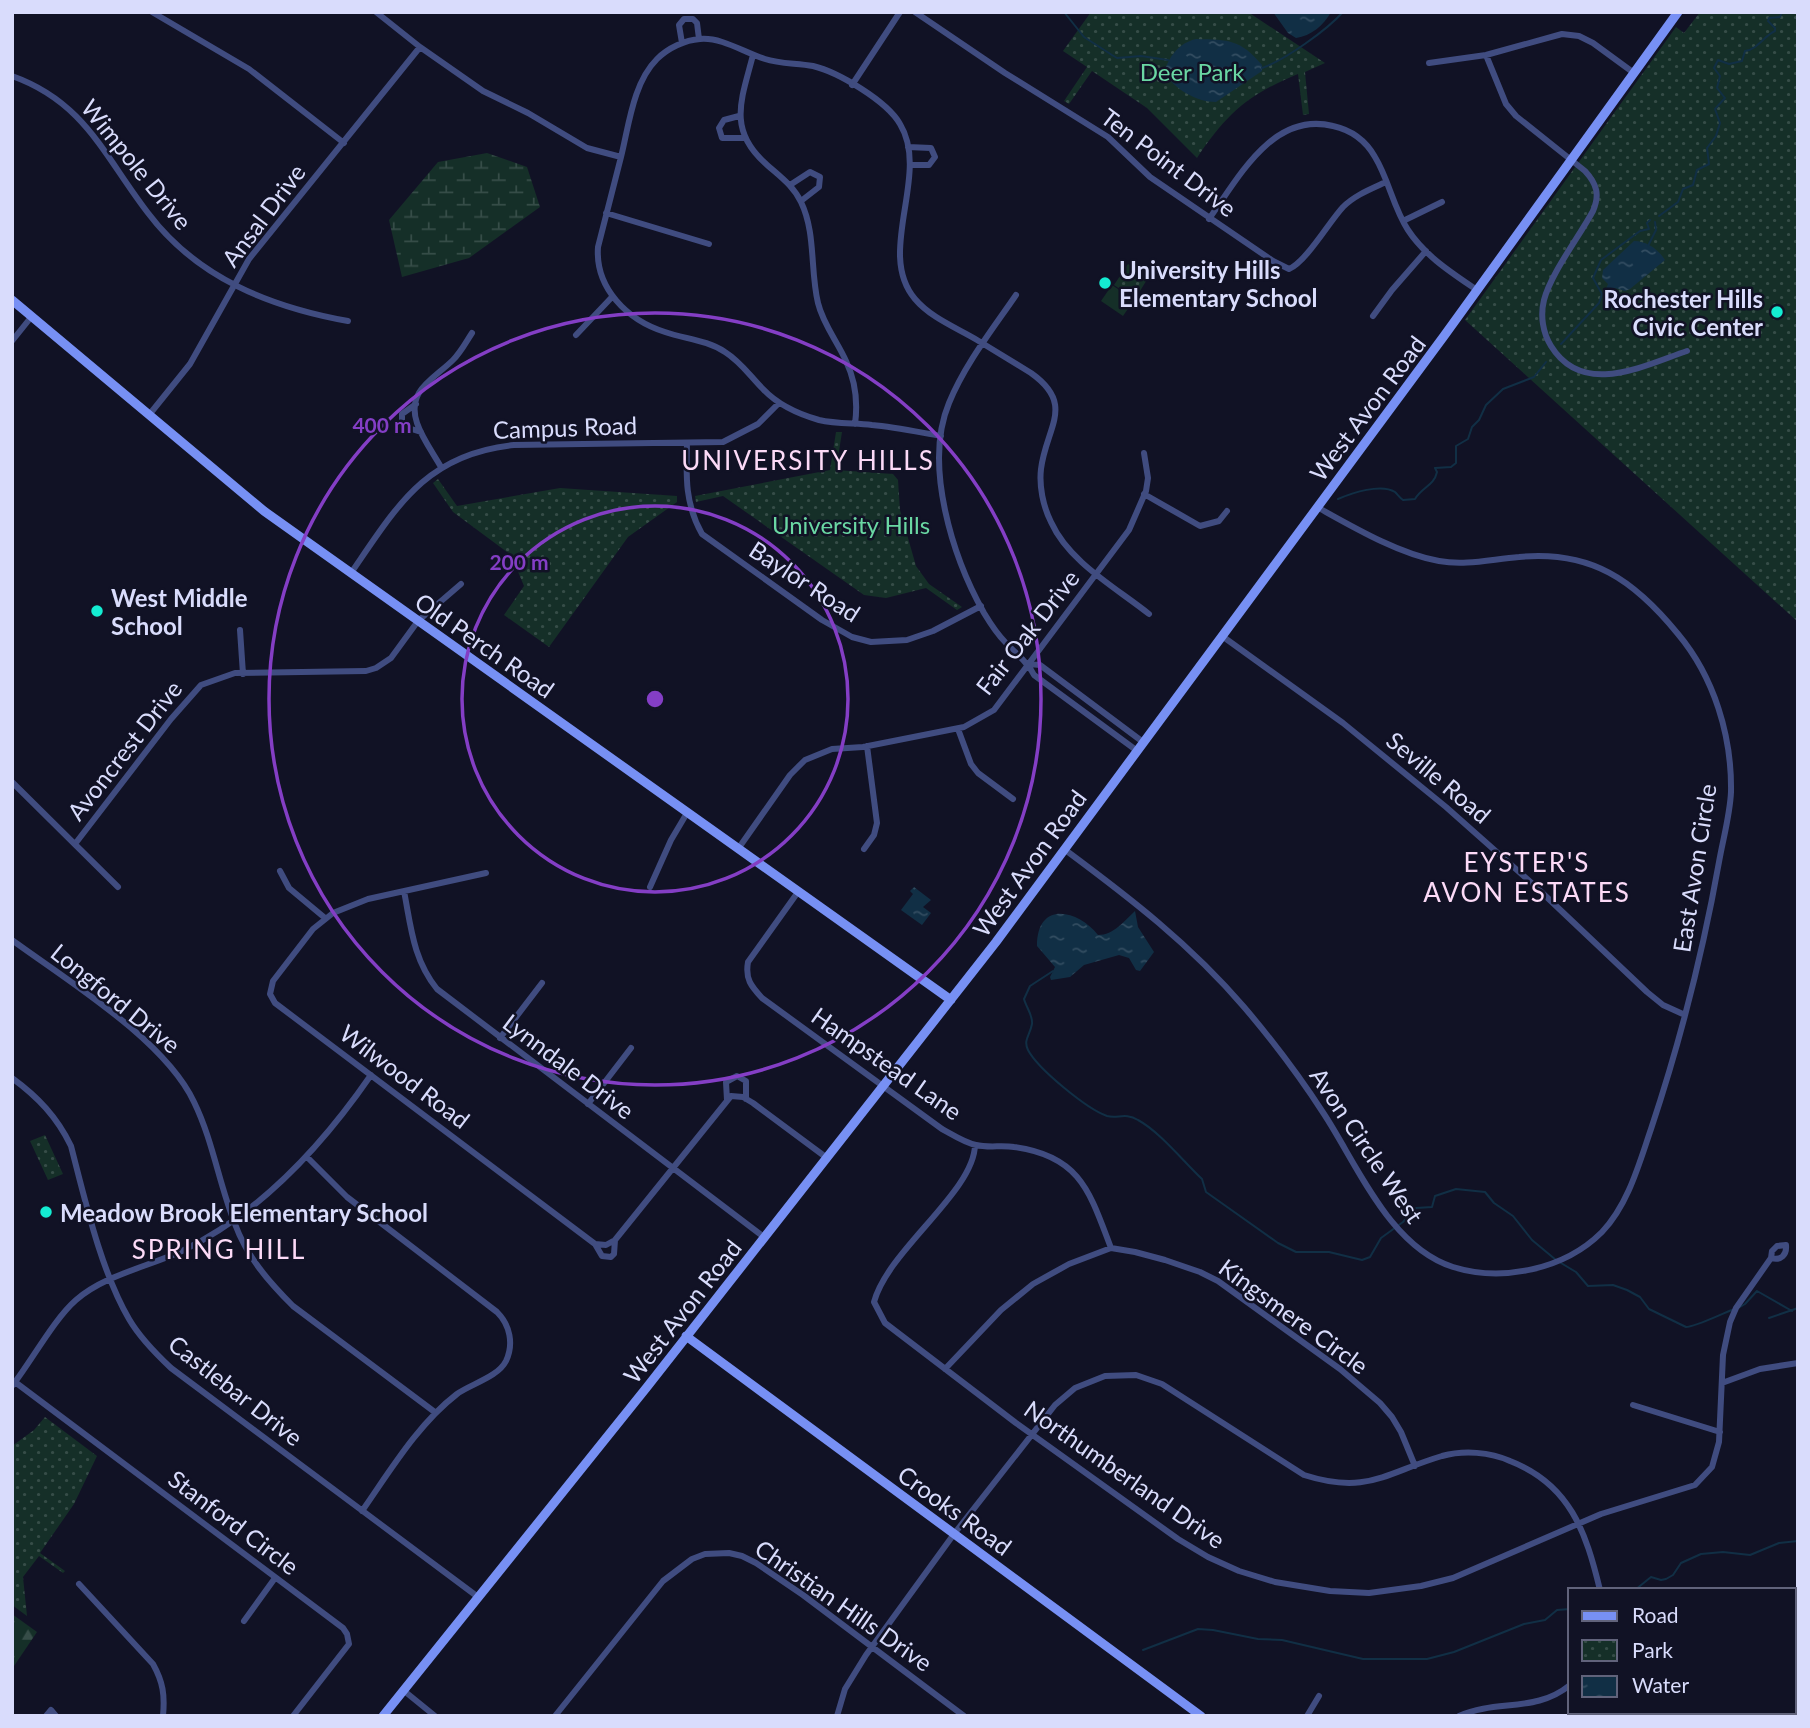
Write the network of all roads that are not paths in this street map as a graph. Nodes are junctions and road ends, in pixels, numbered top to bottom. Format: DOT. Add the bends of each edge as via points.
graph roads {
  1 [pos="152,12"];
  2 [pos="376,12"];
  3 [pos="900,12"];
  4 [pos="915,12"];
  5 [pos="1678,12"];
  6 [pos="699,38"];
  7 [pos="682,43"];
  8 [pos="420,47"];
  9 [pos="753,55"];
  10 [pos="1486,55"];
  11 [pos="1429,64"];
  12 [pos="1634,74"];
  13 [pos="12,76"];
  14 [pos="852,85"];
  15 [pos="739,116"];
  16 [pos="745,138"];
  17 [pos="344,143"];
  18 [pos="908,147"];
  19 [pos="621,157"];
  20 [pos="1570,160"];
  21 [pos="911,165"];
  22 [pos="1386,182"];
  23 [pos="790,185"];
  24 [pos="801,201"];
  25 [pos="1442,202"];
  26 [pos="606,213"];
  27 [pos="1209,219"];
  28 [pos="1403,221"];
  29 [pos="709,244"];
  30 [pos="1426,251"];
  31 [pos="234,285"];
  32 [pos="1477,290"];
  33 [pos="1016,295"];
  34 [pos="612,297"];
  35 [pos="12,300"];
  36 [pos="32,316"];
  37 [pos="1373,316"];
  38 [pos="348,321"];
  39 [pos="471,333"];
  40 [pos="576,335"];
  41 [pos="12,341"];
  42 [pos="983,344"];
  43 [pos="1687,351"];
  44 [pos="779,403"];
  45 [pos="416,404"];
  46 [pos="149,415"];
  47 [pos="855,424"];
  48 [pos="421,432"];
  49 [pos="941,436"];
  50 [pos="687,443"];
  51 [pos="1144,453"];
  52 [pos="442,467"];
  53 [pos="1144,494"];
  54 [pos="1317,507"];
  55 [pos="1227,512"];
  56 [pos="351,573"];
  57 [pos="1096,574"];
  58 [pos="461,584"];
  59 [pos="981,606"];
  60 [pos="1149,614"];
  61 [pos="418,621"];
  62 [pos="240,630"];
  63 [pos="1222,636"];
  64 [pos="1029,664"];
  65 [pos="243,674"];
  66 [pos="958,729"];
  67 [pos="1143,741"];
  68 [pos="867,746"];
  69 [pos="1136,750"];
  70 [pos="12,782"];
  71 [pos="1013,799"];
  72 [pos="687,813"];
  73 [pos="75,844"];
  74 [pos="738,849"];
  75 [pos="864,849"];
  76 [pos="1064,849"];
  77 [pos="280,871"];
  78 [pos="486,873"];
  79 [pos="118,887"];
  80 [pos="650,887"];
  81 [pos="404,891"];
  82 [pos="798,892"];
  83 [pos="325,918"];
  84 [pos="12,940"];
  85 [pos="542,983"];
  86 [pos="951,1000"];
  87 [pos="1685,1015"];
  88 [pos="500,1038"];
  89 [pos="631,1048"];
  90 [pos="372,1075"];
  91 [pos="12,1078"];
  92 [pos="884,1086"];
  93 [pos="746,1099"];
  94 [pos="727,1100"];
  95 [pos="588,1104"];
  96 [pos="975,1145"];
  97 [pos="307,1157"];
  98 [pos="827,1158"];
  99 [pos="672,1168"];
  100 [pos="233,1220"];
  101 [pos="764,1237"];
  102 [pos="615,1240"];
  103 [pos="595,1244"];
  104 [pos="1111,1248"];
  105 [pos="1772,1258"];
  106 [pos="111,1279"];
  107 [pos="686,1336"];
  108 [pos="1798,1363"];
  109 [pos="945,1369"];
  110 [pos="1722,1383"];
  111 [pos="14,1384"];
  112 [pos="1633,1405"];
  113 [pos="436,1413"];
  114 [pos="1720,1432"];
  115 [pos="1032,1434"];
  116 [pos="1415,1466"];
  117 [pos="362,1511"];
  118 [pos="1579,1524"];
  119 [pos="954,1534"];
  120 [pos="275,1578"];
  121 [pos="79,1584"];
  122 [pos="1599,1588"];
  123 [pos="478,1597"];
  124 [pos="244,1621"];
  125 [pos="873,1645"];
  126 [pos="1568,1686"];
  127 [pos="403,1690"];
  128 [pos="1318,1696"];
  129 [pos="46,1716"];
  130 [pos="56,1716"];
  131 [pos="163,1716"];
  132 [pos="294,1716"];
  133 [pos="383,1716"];
  134 [pos="435,1716"];
  135 [pos="555,1716"];
  136 [pos="836,1716"];
  137 [pos="964,1716"];
  138 [pos="1200,1716"];
  139 [pos="1307,1716"];
  140 [pos="1459,1716"];
  1 -- 17 [label="street" via="249,69"];
  2 -- 8 [label="street"];
  3 -- 14 [label="street"];
  4 -- 27 [label="street, Ten Point Drive" via="1108,136 1150,177"];
  5 -- 12 [label="street, West Avon Road"];
  6 -- 7 [label="street"];
  6 -- 7 [label="street" via="697,23 684,19 679,25"];
  6 -- 9 [label="street"];
  7 -- 19 [label="street" via="658,58 642,80"];
  8 -- 17 [label="street, Ansal Drive"];
  8 -- 19 [label="street" via="483,91 587,148"];
  9 -- 14 [label="street" via="814,66"];
  9 -- 15 [label="street"];
  10 -- 11 [label="street"];
  10 -- 12 [label="street" via="1562,34 1579,36"];
  10 -- 20 [label="street" via="1500,92 1516,116"];
  12 -- 20 [label="street, West Avon Road"];
  13 -- 31 [label="street, Wimpole Drive" via="55,96 71,110 166,234"];
  14 -- 18 [label="street" via="892,114"];
  15 -- 16 [label="street"];
  15 -- 16 [label="street" via="724,120 719,128 722,138"];
  16 -- 23 [label="street"];
  17 -- 31 [label="street, Ansal Drive" via="249,259"];
  18 -- 21 [label="street"];
  18 -- 21 [label="street" via="931,148 935,157 929,165"];
  19 -- 26 [label="street"];
  20 -- 32 [label="street, West Avon Road"];
  20 -- 43 [label="street" via="1593,180 1598,198 1545,297 1542,320 1552,348 1574,368 1605,375"];
  21 -- 42 [label="street" via="903,276 926,309"];
  22 -- 27 [label="street, Ten Point Drive" via="1351,200 1301,261 1289,269"];
  22 -- 27 [label="street" via="1375,156 1345,128 1306,123 1284,131 1268,144"];
  22 -- 28 [label="street"];
  23 -- 24 [label="street"];
  23 -- 24 [label="street" via="810,172 820,177 820,187"];
  24 -- 47 [label="street" via="809,225 820,309 846,360 855,391"];
  25 -- 28 [label="street"];
  26 -- 29 [label="street"];
  26 -- 34 [label="street" via="597,262"];
  28 -- 30 [label="street"];
  30 -- 32 [label="street"];
  30 -- 37 [label="street"];
  31 -- 38 [label="street, Wimpole Drive" via="292,309"];
  31 -- 46 [label="street, Ansal Drive" via="190,364"];
  32 -- 54 [label="street, West Avon Road"];
  33 -- 42 [label="street"];
  34 -- 40 [label="street"];
  34 -- 44 [label="street" via="648,326 723,350"];
  35 -- 36 [label="street, Old Perch Road"];
  36 -- 41 [label="street"];
  36 -- 46 [label="street, Old Perch Road"];
  39 -- 45 [label="street" via="452,361 422,386"];
  42 -- 49 [label="street" via="949,403"];
  42 -- 57 [label="street" via="1052,392 1057,412 1040,471 1042,499 1066,546"];
  44 -- 47 [label="street" via="820,420"];
  44 -- 50 [label="street, Campus Road" via="739,436 723,442"];
  45 -- 48 [label="street"];
  45 -- 48 [label="street" via="402,414 402,426"];
  46 -- 56 [label="street, Old Perch Road" via="264,511"];
  47 -- 49 [label="street"];
  48 -- 52 [label="street"];
  49 -- 59 [label="street" via="939,468 950,525"];
  50 -- 52 [label="street, Campus Road" via="514,445 487,448"];
  50 -- 59 [label="street, Baylor Road" via="688,503 702,534 839,631 871,642 907,639"];
  51 -- 53 [label="street, Fair Oak Drive" via="1148,478"];
  52 -- 56 [label="street, Campus Road" via="396,510"];
  53 -- 55 [label="street" via="1200,526 1219,521"];
  53 -- 57 [label="street, Fair Oak Drive" via="1129,530"];
  54 -- 63 [label="street, West Avon Road"];
  54 -- 87 [label="street, East Avon Circle" via="1409,552 1441,562 1552,555 1597,565 1655,608 1681,637 1719,711 1731,793 1711,909"];
  56 -- 61 [label="street, Old Perch Road"];
  57 -- 60 [label="street"];
  57 -- 64 [label="street, Fair Oak Drive"];
  58 -- 61 [label="street, Avoncrest Drive"];
  59 -- 64 [label="street" via="1005,642"];
  61 -- 65 [label="street, Avoncrest Drive" via="391,658 376,668"];
  61 -- 72 [label="street, Old Perch Road"];
  62 -- 65 [label="street"];
  63 -- 67 [label="street, West Avon Road"];
  63 -- 87 [label="street, Seville Road" via="1388,758 1535,886 1647,992"];
  64 -- 66 [label="street, Fair Oak Drive" via="994,710"];
  64 -- 67 [label="street" via="1040,665"];
  64 -- 69 [label="street" via="1034,675"];
  65 -- 73 [label="street, Avoncrest Drive" via="207,682 188,698"];
  66 -- 68 [label="street, Fair Oak Drive"];
  66 -- 71 [label="street" via="978,773"];
  67 -- 69 [label="street, West Avon Road"];
  68 -- 74 [label="street, Fair Oak Drive" via="832,749 798,765"];
  68 -- 75 [label="street" via="877,823"];
  69 -- 76 [label="street, West Avon Road"];
  70 -- 73 [label="street"];
  72 -- 74 [label="street, Old Perch Road"];
  72 -- 80 [label="street"];
  73 -- 79 [label="street"];
  74 -- 82 [label="street, Old Perch Road"];
  76 -- 86 [label="street, West Avon Road"];
  76 -- 87 [label="street, Avon Circle West" via="1170,931 1213,972 1295,1072 1393,1226 1420,1250 1453,1267 1484,1273 1525,1272 1572,1253 1602,1233 1632,1182"];
  77 -- 83 [label="street" via="289,888"];
  78 -- 81 [label="street"];
  81 -- 83 [label="street" via="353,904"];
  81 -- 88 [label="street, Lynndale Drive" via="422,968 437,989"];
  82 -- 86 [label="street, Old Perch Road"];
  82 -- 92 [label="street, Hampstead Lane" via="748,962 750,986"];
  83 -- 90 [label="street, Wilwood Road" via="273,981 270,994 275,1003"];
  84 -- 100 [label="street, Longford Drive" via="135,1032 171,1066 195,1102"];
  85 -- 88 [label="street"];
  86 -- 92 [label="street, West Avon Road"];
  88 -- 95 [label="street, Lynndale Drive"];
  89 -- 95 [label="street"];
  90 -- 97 [label="street"];
  90 -- 103 [label="street, Wilwood Road"];
  91 -- 106 [label="street, Castlebar Drive" via="51,1111 66,1136"];
  92 -- 96 [label="street, Hampstead Lane" via="943,1129"];
  92 -- 98 [label="street, West Avon Road"];
  93 -- 94 [label="street" via="737,1095"];
  93 -- 94 [label="street" via="746,1082 737,1076 726,1082"];
  93 -- 98 [label="street"];
  94 -- 99 [label="street"];
  95 -- 99 [label="street, Lynndale Drive"];
  96 -- 104 [label="street, Hampstead Lane" via="1015,1147 1059,1160 1085,1187"];
  96 -- 109 [label="street, Northumberland Drive" via="974,1159 963,1179 888,1274 874,1302 885,1323"];
  97 -- 100 [label="street"];
  97 -- 113 [label="street" via="347,1197 508,1325 511,1339 506,1362"];
  98 -- 101 [label="street, West Avon Road"];
  99 -- 101 [label="street, Lynndale Drive"];
  99 -- 102 [label="street"];
  100 -- 106 [label="street" via="180,1252"];
  100 -- 113 [label="street, Longford Drive" via="256,1265 293,1306"];
  101 -- 107 [label="street, West Avon Road"];
  102 -- 103 [label="street"];
  102 -- 103 [label="street" via="611,1257 602,1256"];
  104 -- 109 [label="street" via="1033,1284 1001,1310"];
  104 -- 116 [label="street, Kingsmere Circle" via="1200,1272 1246,1300 1380,1403 1401,1432"];
  105 -- 110 [label="street, Northumberland Drive" via="1730,1322"];
  106 -- 111 [label="street" via="74,1302"];
  106 -- 117 [label="street, Castlebar Drive" via="136,1329 171,1368"];
  107 -- 119 [label="street, Crooks Road"];
  107 -- 123 [label="street, West Avon Road"];
  108 -- 110 [label="street" via="1760,1369"];
  109 -- 115 [label="street, Northumberland Drive"];
  110 -- 114 [label="street, Northumberland Drive"];
  111 -- 120 [label="street, Stanford Circle"];
  112 -- 114 [label="street"];
  113 -- 117 [label="street"];
  114 -- 118 [label="street, Northumberland Drive" via="1712,1467 1695,1485"];
  115 -- 116 [label="street" via="1075,1388 1105,1376 1136,1375 1163,1384 1304,1475 1356,1484"];
  115 -- 118 [label="street, Northumberland Drive" via="1208,1558 1239,1572 1316,1589 1369,1594 1442,1581"];
  115 -- 119 [label="street"];
  116 -- 118 [label="street" via="1460,1453 1496,1455 1541,1475 1562,1494"];
  117 -- 123 [label="street, Castlebar Drive"];
  118 -- 122 [label="street"];
  119 -- 125 [label="street"];
  119 -- 138 [label="street, Crooks Road"];
  120 -- 124 [label="street"];
  120 -- 132 [label="street, Stanford Circle" via="344,1628 349,1638"];
  121 -- 131 [label="street" via="153,1664 164,1692"];
  123 -- 127 [label="street, West Avon Road"];
  125 -- 135 [label="street, Christian Hills Drive" via="749,1559 729,1553 705,1554 663,1581"];
  125 -- 136 [label="street" via="845,1689"];
  125 -- 137 [label="street, Christian Hills Drive"];
  126 -- 140 [label="street" via="1543,1701 1486,1707"];
  127 -- 133 [label="street, West Avon Road"];
  127 -- 134 [label="street"];
  128 -- 139 [label="street"];
  129 -- 130 [label="street" via="51,1710"];
}
